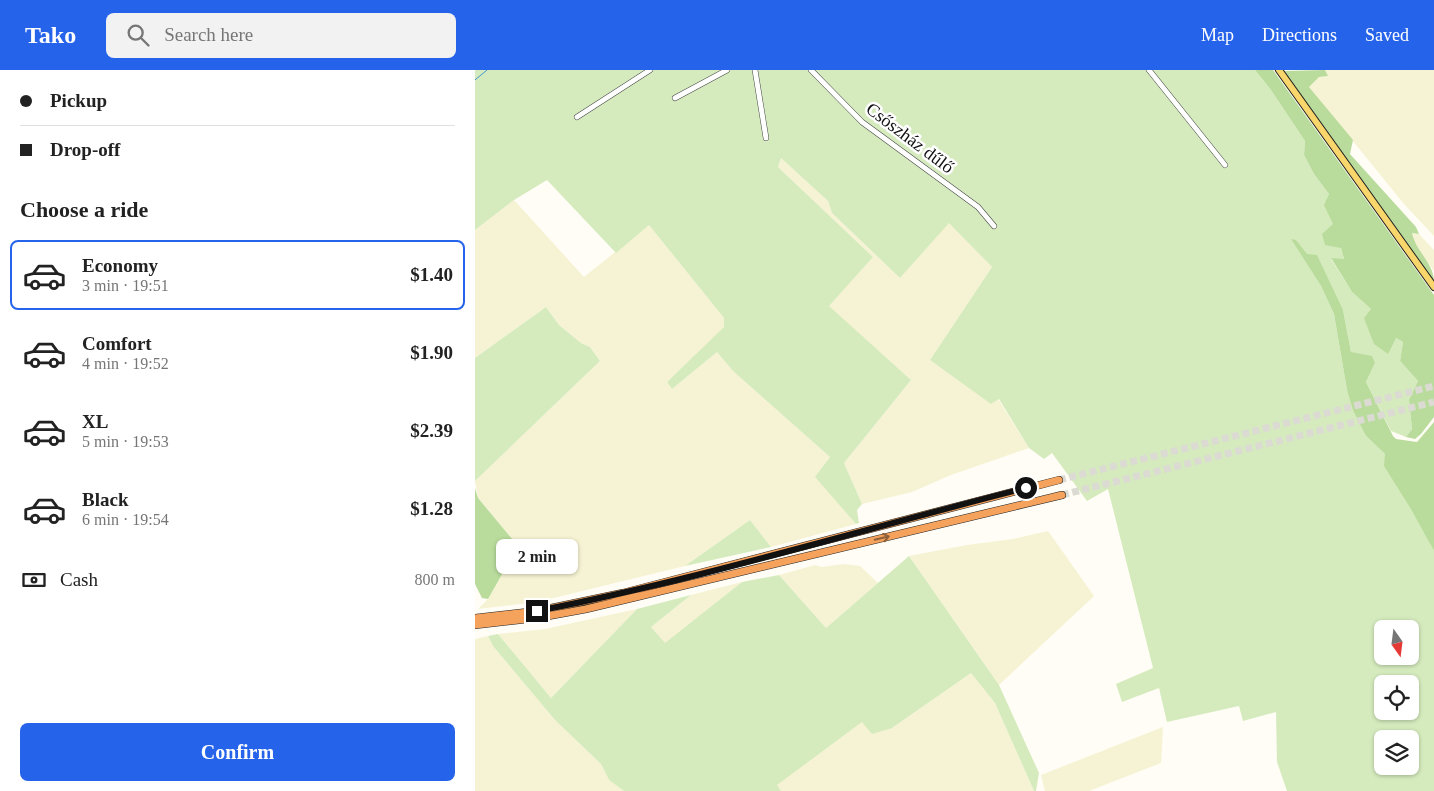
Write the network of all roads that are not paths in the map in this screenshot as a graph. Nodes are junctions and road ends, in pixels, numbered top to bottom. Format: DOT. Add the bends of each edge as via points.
graph roads {
  1 [pos="650,70"];
  2 [pos="727,70"];
  3 [pos="755,70"];
  4 [pos="811,70"];
  5 [pos="1149,70"];
  6 [pos="1279,70"];
  7 [pos="675,98"];
  8 [pos="577,117"];
  9 [pos="766,138"];
  10 [pos="1225,164"];
  11 [pos="994,226"];
  12 [pos="1434,287"];
  13 [pos="1059,480"];
  14 [pos="1062,495"];
  15 [pos="475,618"];
  16 [pos="475,625"];
  1 -- 8 [label="street"];
  2 -- 7 [label="street"];
  3 -- 9 [label="street"];
  4 -- 11 [label="street, Csőszház dűlő" via="862,122 978,207"];
  5 -- 10 [label="street"];
  6 -- 12 [label="main road"];
  13 -- 15 [label="highway" via="623,593 537,611"];
  16 -- 14 [label="highway, one-way" via="586,609"];
}
